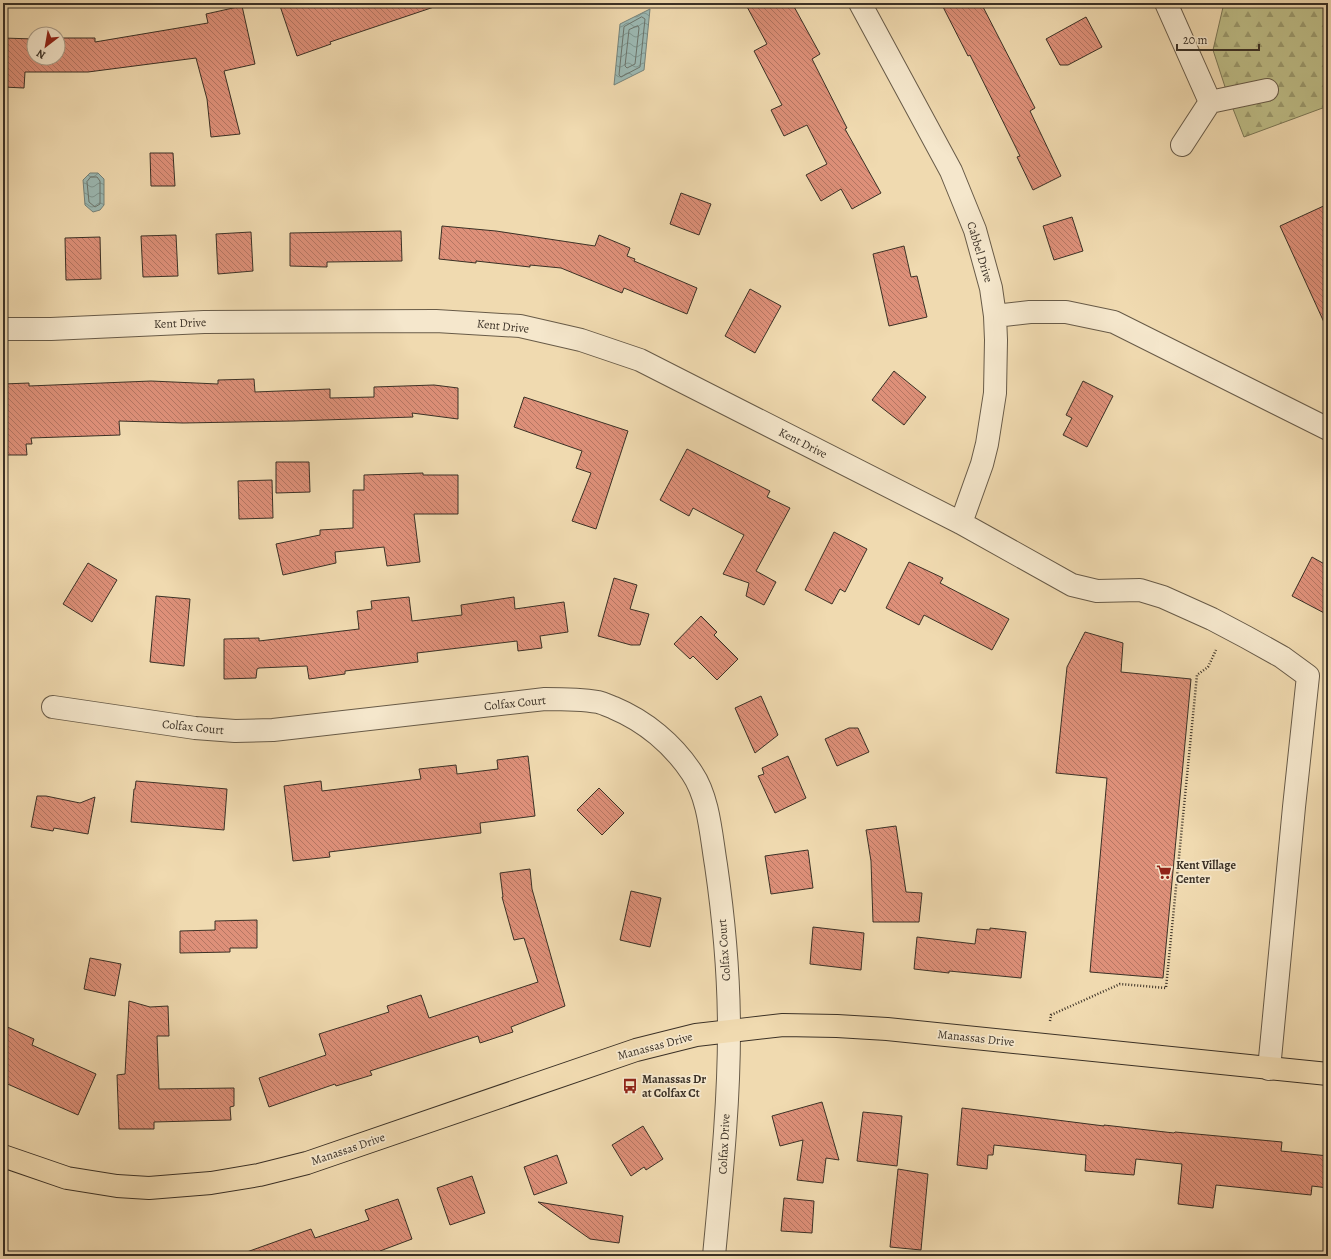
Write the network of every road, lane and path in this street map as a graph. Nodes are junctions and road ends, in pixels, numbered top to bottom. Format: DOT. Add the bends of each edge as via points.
graph roads {
  1 [pos="860,3"];
  2 [pos="1166,3"];
  3 [pos="1267,90"];
  4 [pos="1210,102"];
  5 [pos="1182,145"];
  6 [pos="995,316"];
  7 [pos="3,329"];
  8 [pos="1328,429"];
  9 [pos="961,523"];
  10 [pos="1227,627"];
  11 [pos="53,707"];
  12 [pos="729,1031"];
  13 [pos="1047,1046"];
  14 [pos="1269,1069"];
  15 [pos="1328,1074"];
  16 [pos="3,1156"];
  17 [pos="714,1256"];
  1 -- 6 [label="street, Cabbel Drive" via="951,171 974,230 991,288"];
  2 -- 4 [label="street"];
  3 -- 4 [label="street"];
  4 -- 5 [label="street"];
  6 -- 8 [label="street" via="1030,312 1066,312 1114,322"];
  6 -- 9 [label="street, Cabbel Drive" via="995,393 988,444"];
  7 -- 9 [label="street, Kent Drive" via="204,322 436,321 520,326 581,340 640,360"];
  9 -- 10 [label="street, Kent Drive" via="1072,585 1097,591 1140,590 1163,597"];
  10 -- 13 [label="path" via="1208,667 1197,675 1166,988 1120,984 1051,1015"];
  10 -- 14 [label="street, Kent Drive" via="1282,657 1308,676"];
  11 -- 12 [label="street, Colfax Court" via="195,728 235,731 273,730 545,699 600,702 619,710 658,734 692,774 703,797 719,887"];
  12 -- 13 [label="main road, Manassas Drive" via="783,1025 837,1026"];
  12 -- 16 [label="main road, Manassas Drive" via="696,1035 636,1050 307,1163 252,1176 211,1183 149,1188 117,1186 67,1178"];
  12 -- 17 [label="street, Colfax Drive" via="722,1169"];
  13 -- 14 [label="main road, Manassas Drive"];
  14 -- 15 [label="main road, Manassas Drive"];
}
